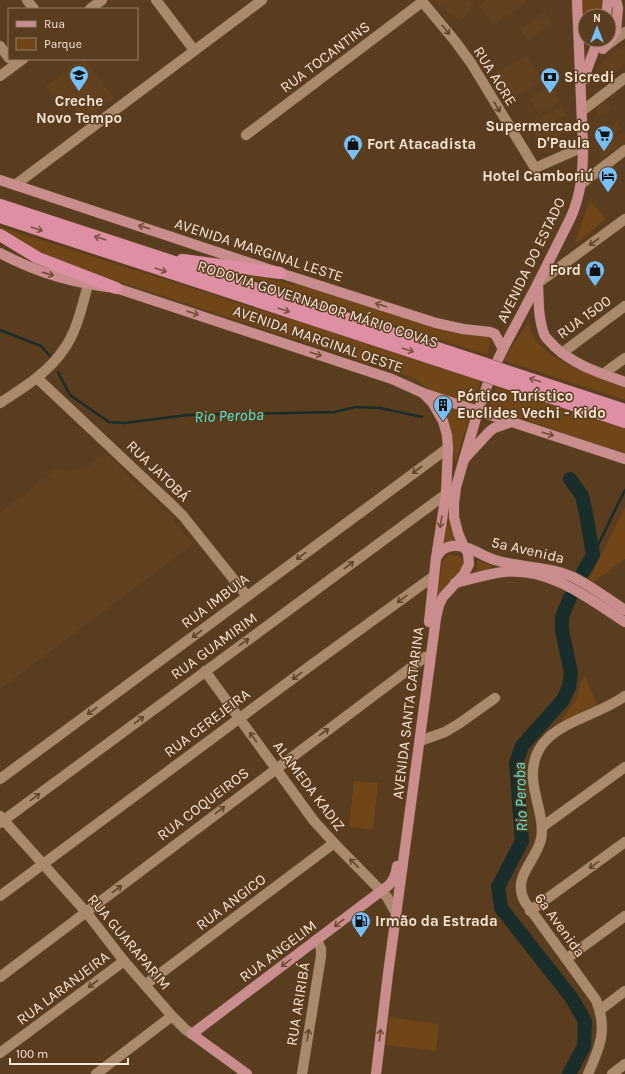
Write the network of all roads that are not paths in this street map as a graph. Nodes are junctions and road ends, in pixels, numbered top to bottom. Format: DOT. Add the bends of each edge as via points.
graph roads {
  1 [pos="27,0"];
  2 [pos="156,0"];
  3 [pos="262,0"];
  4 [pos="577,0"];
  5 [pos="616,0"];
  6 [pos="422,1"];
  7 [pos="33,8"];
  8 [pos="625,32"];
  9 [pos="0,46"];
  10 [pos="595,48"];
  11 [pos="603,49"];
  12 [pos="194,50"];
  13 [pos="8,54"];
  14 [pos="591,59"];
  15 [pos="14,60"];
  16 [pos="0,76"];
  17 [pos="625,78"];
  18 [pos="581,86"];
  19 [pos="582,111"];
  20 [pos="246,136"];
  21 [pos="583,147"];
  22 [pos="625,150"];
  23 [pos="0,180"];
  24 [pos="581,184"];
  25 [pos="15,185"];
  26 [pos="0,205"];
  27 [pos="0,217"];
  28 [pos="625,219"];
  29 [pos="0,235"];
  30 [pos="0,253"];
  31 [pos="151,255"];
  32 [pos="280,273"];
  33 [pos="538,283"];
  34 [pos="88,285"];
  35 [pos="116,288"];
  36 [pos="625,306"];
  37 [pos="504,349"];
  38 [pos="562,353"];
  39 [pos="625,358"];
  40 [pos="493,372"];
  41 [pos="603,374"];
  42 [pos="37,378"];
  43 [pos="625,382"];
  44 [pos="423,393"];
  45 [pos="0,403"];
  46 [pos="625,410"];
  47 [pos="478,411"];
  48 [pos="511,422"];
  49 [pos="625,422"];
  50 [pos="448,448"];
  51 [pos="625,459"];
  52 [pos="463,461"];
  53 [pos="446,494"];
  54 [pos="464,547"];
  55 [pos="436,558"];
  56 [pos="434,576"];
  57 [pos="455,583"];
  58 [pos="247,596"];
  59 [pos="625,610"];
  60 [pos="625,622"];
  61 [pos="425,657"];
  62 [pos="205,671"];
  63 [pos="625,696"];
  64 [pos="495,698"];
  65 [pos="239,718"];
  66 [pos="420,741"];
  67 [pos="625,767"];
  68 [pos="276,768"];
  69 [pos="0,779"];
  70 [pos="1,820"];
  71 [pos="542,827"];
  72 [pos="625,842"];
  73 [pos="334,844"];
  74 [pos="43,864"];
  75 [pos="381,891"];
  76 [pos="0,896"];
  77 [pos="530,911"];
  78 [pos="86,912"];
  79 [pos="396,914"];
  80 [pos="625,916"];
  81 [pos="317,940"];
  82 [pos="566,959"];
  83 [pos="124,961"];
  84 [pos="0,977"];
  85 [pos="145,985"];
  86 [pos="625,991"];
  87 [pos="600,1010"];
  88 [pos="172,1016"];
  89 [pos="192,1034"];
  90 [pos="0,1053"];
  91 [pos="625,1064"];
  92 [pos="96,1074"];
  93 [pos="247,1074"];
  94 [pos="302,1074"];
  95 [pos="376,1074"];
  96 [pos="588,1074"];
  97 [pos="612,1074"];
  1 -- 7 [label="street"];
  2 -- 12 [label="street"];
  3 -- 12 [label="street"];
  4 -- 18 [label="main road, AVENIDA DO ESTADO"];
  5 -- 11 [label="main road" via="616,31"];
  6 -- 20 [label="street, RUA TOCANTINS"];
  6 -- 21 [label="street, RUA ACRE, one-way" via="471,63 534,168"];
  8 -- 11 [label="street"];
  9 -- 13 [label="street"];
  10 -- 14 [label="main road, AVENIDA DO ESTADO"];
  11 -- 14 [label="street"];
  12 -- 25 [label="street"];
  14 -- 18 [label="main road, AVENIDA DO ESTADO"];
  15 -- 16 [label="street"];
  17 -- 19 [label="street"];
  18 -- 19 [label="main road, AVENIDA DO ESTADO"];
  19 -- 21 [label="main road, AVENIDA DO ESTADO"];
  21 -- 24 [label="main road, AVENIDA DO ESTADO"];
  22 -- 24 [label="street"];
  23 -- 25 [label="main road, AVENIDA MARGINAL LESTE"];
  24 -- 33 [label="main road, AVENIDA DO ESTADO" via="571,217"];
  32 -- 25 [label="main road, AVENIDA MARGINAL LESTE, one-way"];
  31 -- 26 [label="highway, RODOVIA GOVERNADOR MÁRIO COVAS, one-way"];
  27 -- 40 [label="highway, RODOVIA GOVERNADOR MÁRIO COVAS, one-way"];
  28 -- 33 [label="street, one-way"];
  29 -- 35 [label="highway" via="38,258"];
  30 -- 34 [label="main road, AVENIDA MARGINAL OESTE, one-way" via="31,268"];
  31 -- 32 [label="highway"];
  31 -- 40 [label="highway, RODOVIA GOVERNADOR MÁRIO COVAS"];
  37 -- 32 [label="main road, AVENIDA MARGINAL LESTE, one-way" via="495,334 490,332 450,327"];
  33 -- 37 [label="main road, AVENIDA DO ESTADO"];
  33 -- 38 [label="main road" via="539,314 545,335"];
  34 -- 35 [label="main road, AVENIDA MARGINAL OESTE"];
  34 -- 42 [label="street" via="79,316 65,348"];
  35 -- 44 [label="main road, AVENIDA MARGINAL OESTE, one-way" via="392,379"];
  36 -- 38 [label="street, RUA 1500"];
  37 -- 40 [label="main road, AVENIDA DO ESTADO"];
  38 -- 41 [label="main road"];
  39 -- 41 [label="street"];
  46 -- 40 [label="highway, RODOVIA GOVERNADOR MÁRIO COVAS, one-way"];
  40 -- 47 [label="main road, AVENIDA SANTA CATARINA"];
  40 -- 49 [label="highway, RODOVIA GOVERNADOR MÁRIO COVAS"];
  41 -- 43 [label="main road"];
  42 -- 45 [label="street"];
  42 -- 58 [label="street, RUA JATOBÁ" via="183,516"];
  44 -- 47 [label="main road, AVENIDA MARGINAL OESTE"];
  44 -- 50 [label="main road, AVENIDA SANTA CATARINA" via="432,402 443,421"];
  47 -- 48 [label="main road, AVENIDA MARGINAL OESTE"];
  47 -- 52 [label="main road, AVENIDA SANTA CATARINA"];
  48 -- 51 [label="main road, AVENIDA MARGINAL OESTE, one-way"];
  48 -- 52 [label="main road" via="489,432"];
  50 -- 53 [label="main road, AVENIDA SANTA CATARINA"];
  50 -- 58 [label="street, RUA IMBUIA, one-way"];
  52 -- 54 [label="main road, AVENIDA SANTA CATARINA" via="456,486 454,517"];
  53 -- 55 [label="main road, AVENIDA SANTA CATARINA, one-way"];
  62 -- 53 [label="street, RUA GUAMIRIM, one-way"];
  54 -- 55 [label="main road" via="447,547 439,552"];
  54 -- 57 [label="main road, AVENIDA SANTA CATARINA" via="468,553 469,564"];
  54 -- 59 [label="main road, 5ª Avenida" via="497,561 567,574"];
  55 -- 56 [label="main road, AVENIDA SANTA CATARINA"];
  56 -- 61 [label="main road, AVENIDA SANTA CATARINA"];
  56 -- 65 [label="street, RUA CEREJEIRA, one-way"];
  57 -- 60 [label="main road, 5ª Avenida" via="504,572 539,576 568,585"];
  57 -- 66 [label="main road, AVENIDA SANTA CATARINA" via="443,597 436,618"];
  58 -- 69 [label="street, RUA IMBUIA, one-way"];
  68 -- 61 [label="street, RUA COQUEIROS, one-way"];
  61 -- 75 [label="main road, AVENIDA SANTA CATARINA" via="396,875"];
  62 -- 65 [label="street, ALAMEDA KADIZ"];
  70 -- 62 [label="street, RUA GUAMIRIM, one-way"];
  63 -- 71 [label="street, 6ª Avenida" via="610,706 564,727 543,742 537,750 532,772"];
  64 -- 66 [label="street" via="445,732"];
  68 -- 65 [label="street, ALAMEDA KADIZ, one-way"];
  65 -- 74 [label="street, RUA CEREJEIRA"];
  66 -- 79 [label="main road, AVENIDA SANTA CATARINA"];
  67 -- 71 [label="street"];
  68 -- 73 [label="street, ALAMEDA KADIZ"];
  78 -- 68 [label="street, RUA COQUEIROS, one-way"];
  70 -- 74 [label="street, RUA GUARAPARIM"];
  71 -- 77 [label="street, 6ª Avenida" via="538,850 521,879 521,896"];
  72 -- 77 [label="street, one-way"];
  75 -- 73 [label="street, ALAMEDA KADIZ, one-way"];
  73 -- 85 [label="street, RUA ANGICO"];
  74 -- 76 [label="street, RUA CEREJEIRA"];
  74 -- 78 [label="street, RUA GUARAPARIM"];
  75 -- 79 [label="street, ALAMEDA KADIZ" via="391,901"];
  75 -- 81 [label="main road, RUA ANGELIM, one-way"];
  77 -- 82 [label="street, 6ª Avenida"];
  78 -- 83 [label="street, RUA GUARAPARIM"];
  78 -- 84 [label="street, RUA COQUEIROS"];
  95 -- 79 [label="main road, AVENIDA SANTA CATARINA, one-way"];
  80 -- 82 [label="street"];
  81 -- 89 [label="main road, RUA ANGELIM, one-way"];
  94 -- 81 [label="street, RUA ARIRIBÁ, one-way" via="321,956"];
  82 -- 87 [label="street, 6ª Avenida" via="596,1000"];
  83 -- 85 [label="street, RUA GUARAPARIM"];
  83 -- 90 [label="street, RUA LARANJEIRA, one-way"];
  85 -- 88 [label="street, RUA GUARAPARIM"];
  86 -- 87 [label="street"];
  87 -- 96 [label="street, 6ª Avenida" via="602,1035"];
  88 -- 89 [label="street, RUA GUARAPARIM"];
  88 -- 92 [label="street"];
  89 -- 93 [label="main road, RUA GUARAPARIM"];
  91 -- 97 [label="street"];
}
